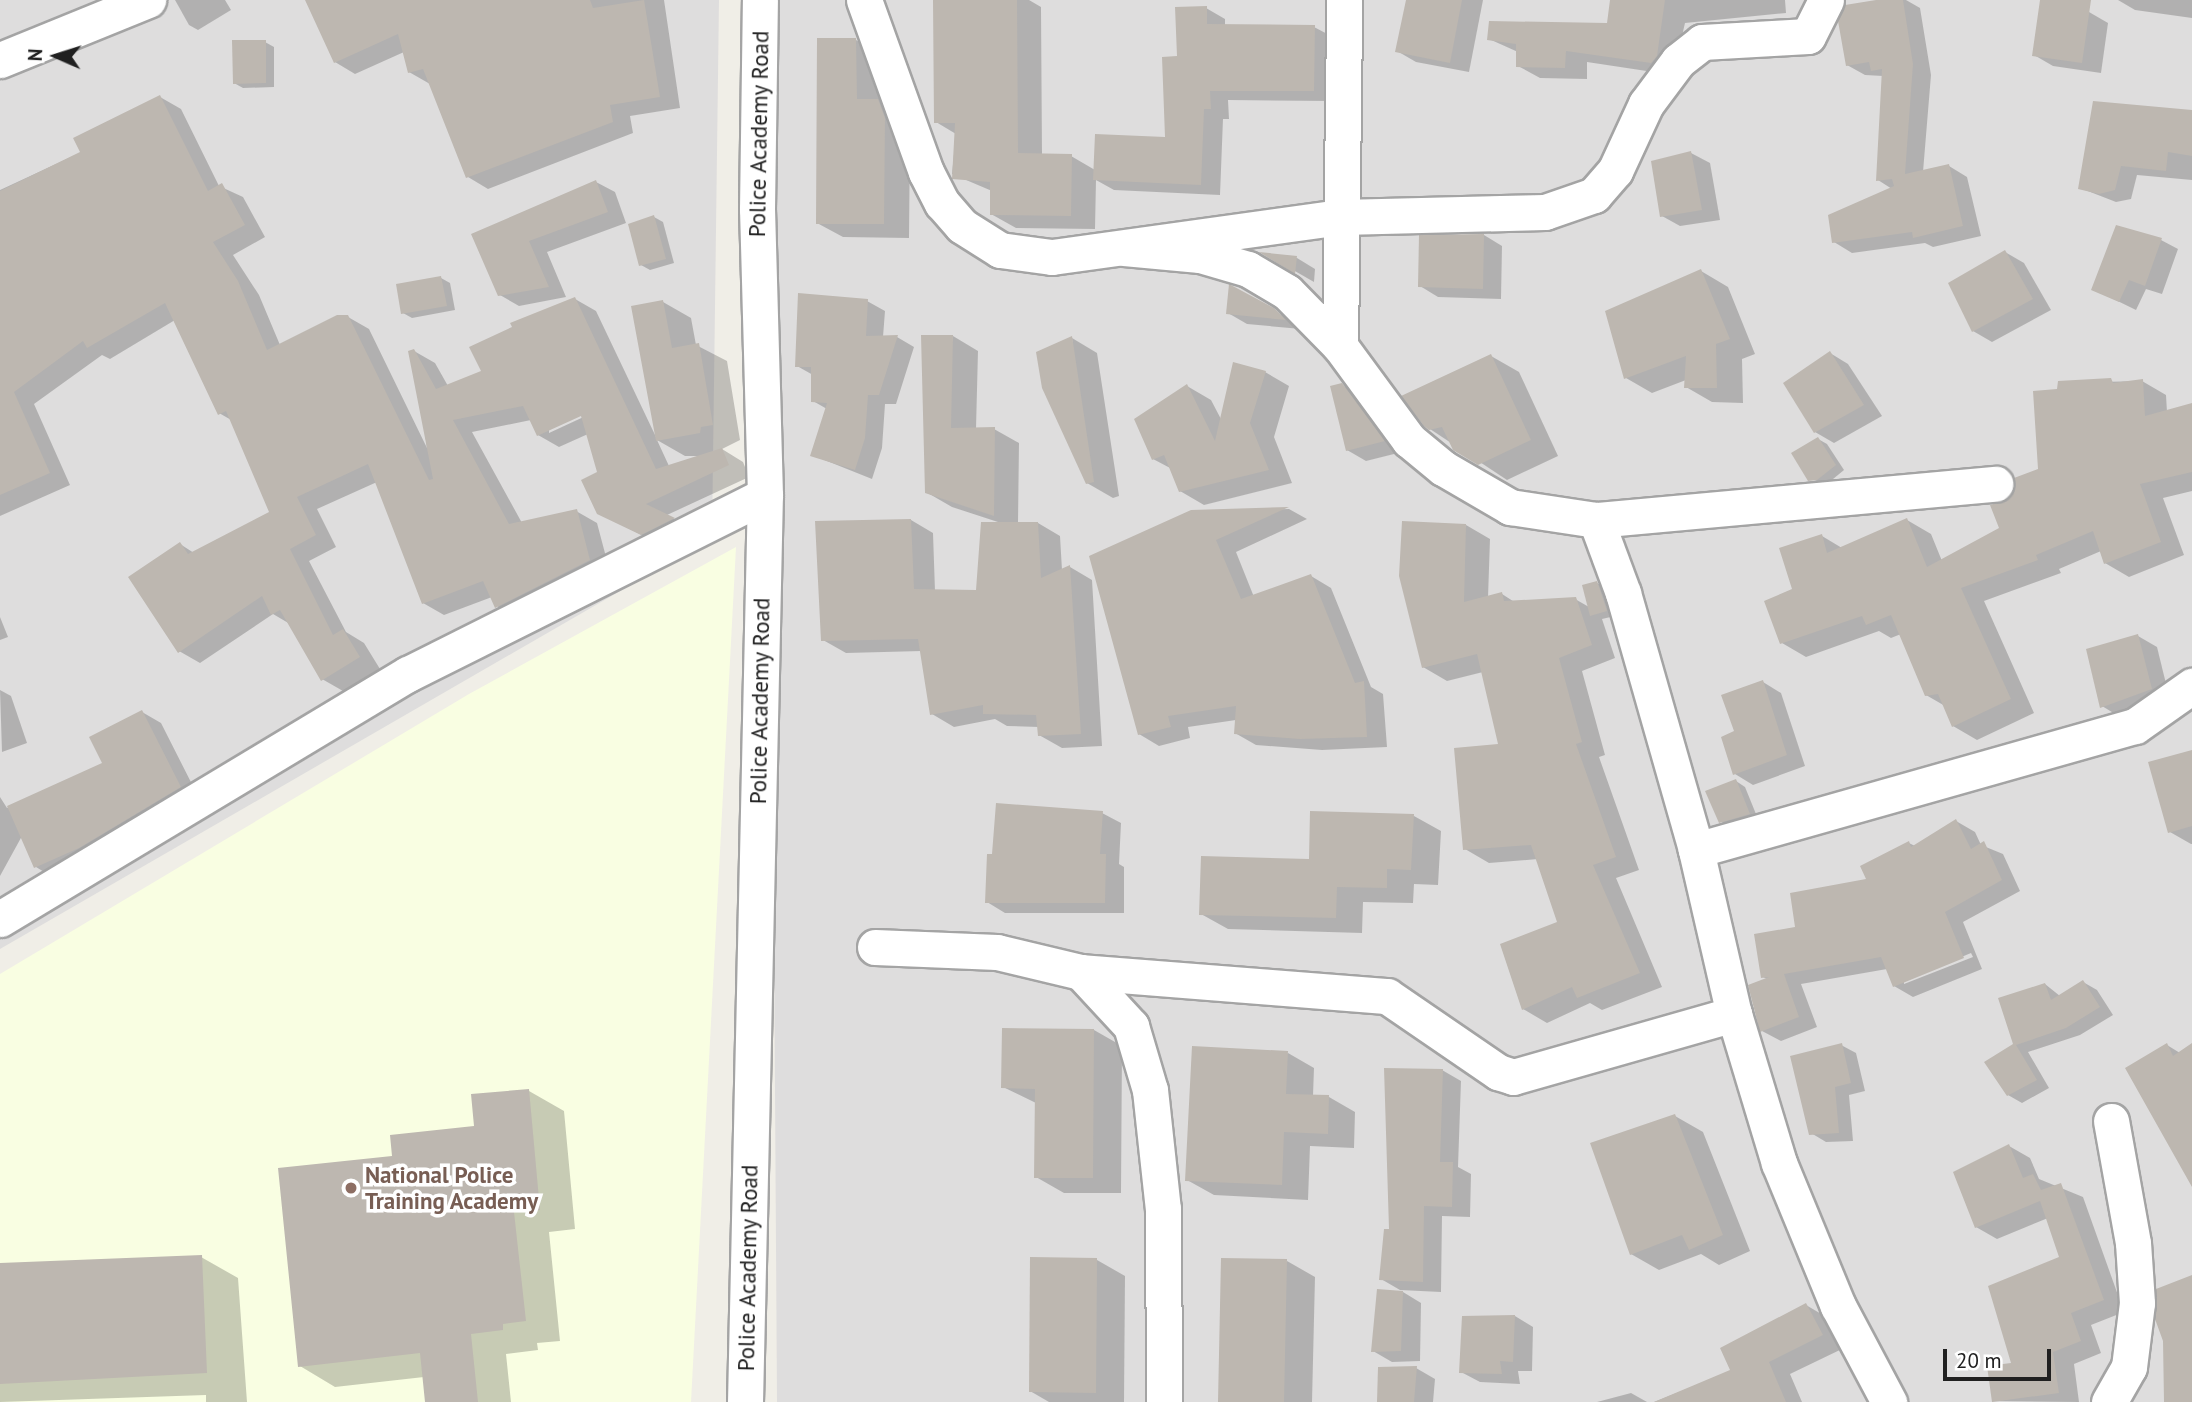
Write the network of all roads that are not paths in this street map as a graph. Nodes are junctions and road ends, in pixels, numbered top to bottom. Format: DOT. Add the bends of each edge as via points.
graph roads {
  1 [pos="148,0"];
  2 [pos="761,0"];
  3 [pos="864,0"];
  4 [pos="1344,0"];
  5 [pos="1826,0"];
  6 [pos="0,60"];
  7 [pos="1341,217"];
  8 [pos="1124,248"];
  9 [pos="1340,346"];
  10 [pos="1995,484"];
  11 [pos="765,495"];
  12 [pos="1596,520"];
  13 [pos="2192,686"];
  14 [pos="1696,850"];
  15 [pos="0,919"];
  16 [pos="875,947"];
  17 [pos="1081,972"];
  18 [pos="1734,1014"];
  19 [pos="2111,1121"];
  20 [pos="745,1402"];
  21 [pos="1164,1402"];
  22 [pos="1889,1402"];
  23 [pos="2109,1402"];
  1 -- 6 [label="street"];
  2 -- 11 [label="street, Police Academy Road" via="757,209"];
  3 -- 8 [label="street" via="926,172 962,226 1000,250 1052,257"];
  4 -- 7 [label="street"];
  5 -- 7 [label="street" via="1808,36 1702,42 1678,61 1646,104 1615,172 1594,195 1545,212"];
  7 -- 8 [label="street"];
  7 -- 9 [label="street"];
  8 -- 9 [label="street" via="1200,255 1248,269 1287,292"];
  9 -- 12 [label="street" via="1409,440 1443,468 1510,507"];
  10 -- 12 [label="street"];
  11 -- 15 [label="street" via="408,674"];
  11 -- 20 [label="street, Police Academy Road"];
  12 -- 14 [label="street" via="1623,593"];
  13 -- 14 [label="street" via="2135,726"];
  14 -- 18 [label="street"];
  16 -- 17 [label="street" via="997,952"];
  17 -- 18 [label="street" via="1387,996 1498,1072 1513,1077"];
  17 -- 21 [label="street" via="1132,1026 1150,1090 1163,1209"];
  18 -- 22 [label="street" via="1800,1220"];
  19 -- 23 [label="street" via="2133,1243 2137,1303 2129,1367"];
}
